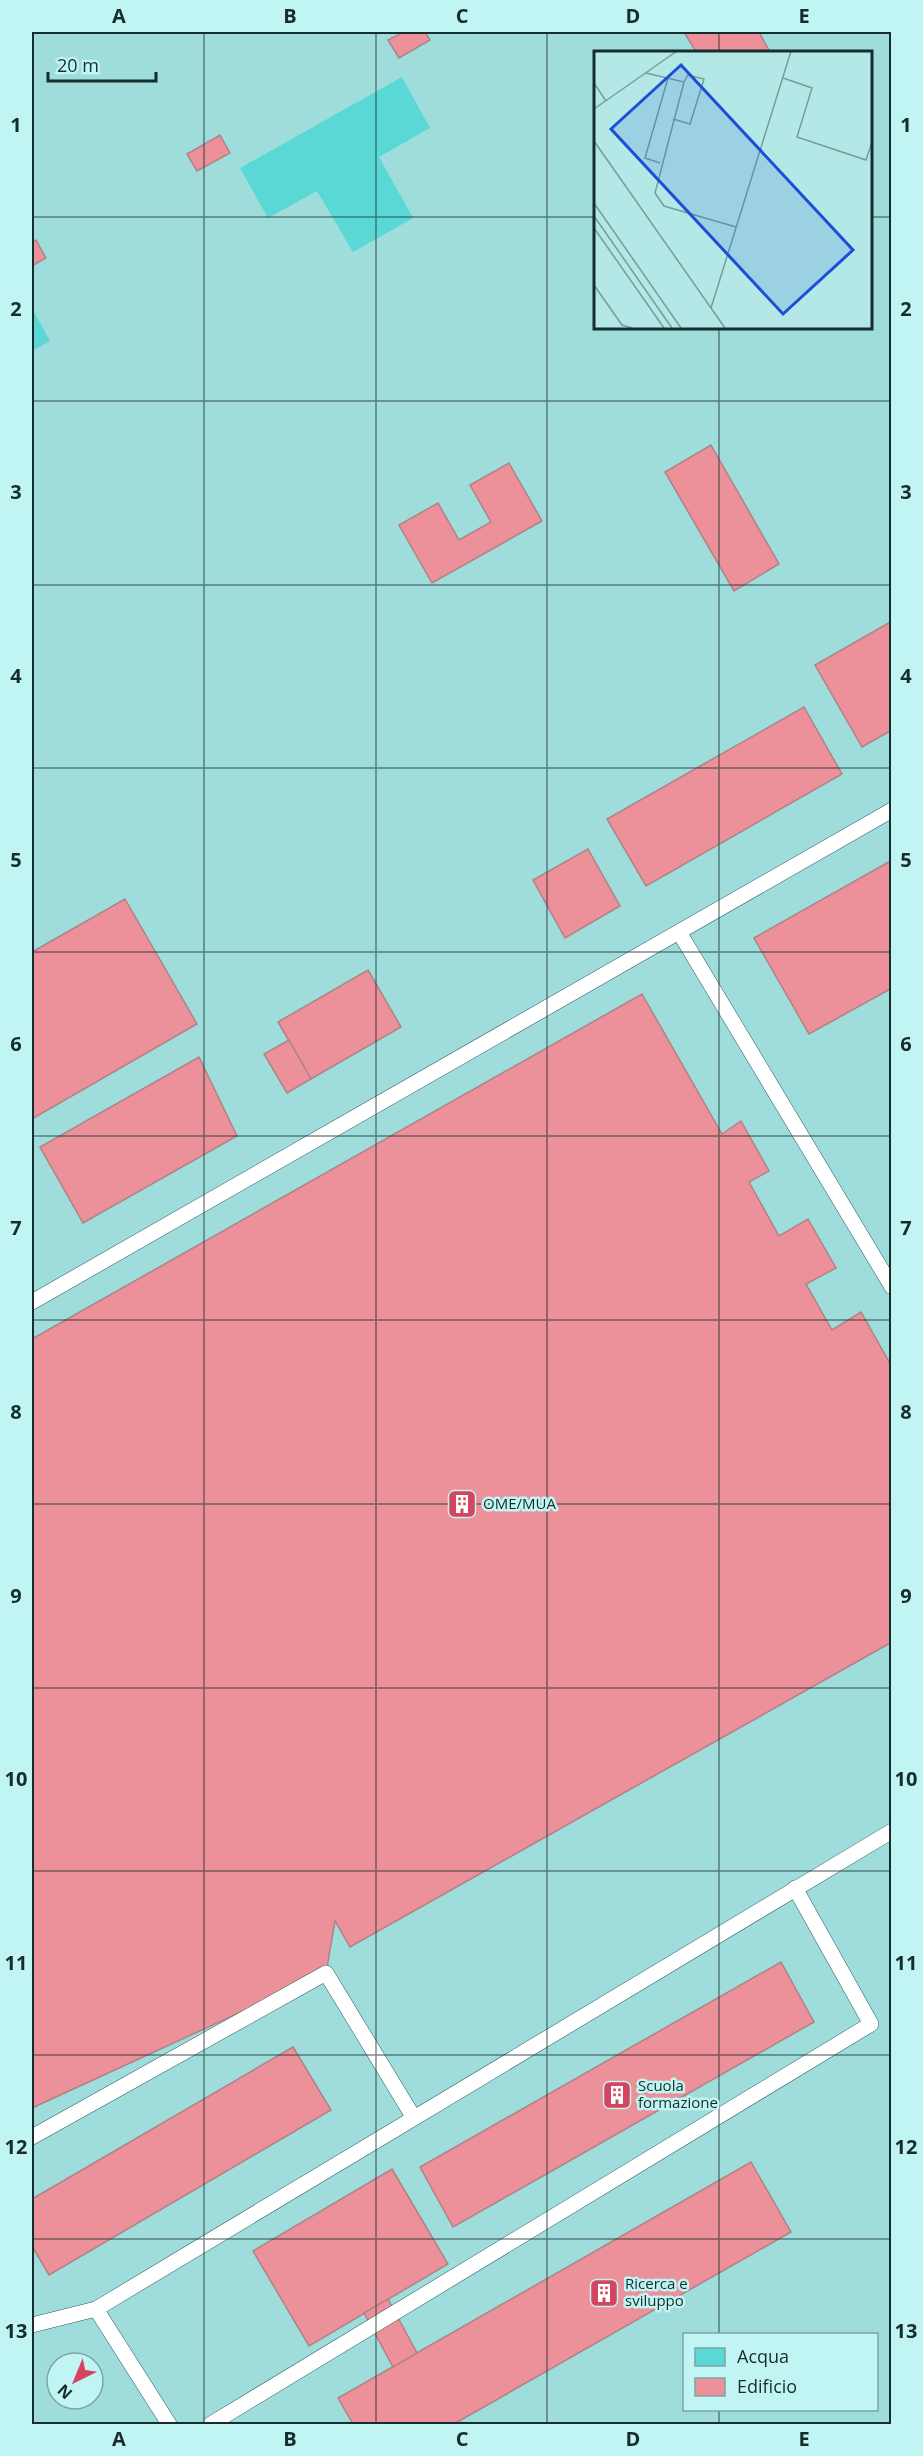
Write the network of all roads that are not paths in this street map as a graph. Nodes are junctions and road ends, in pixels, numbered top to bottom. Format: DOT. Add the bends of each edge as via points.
graph roads {
  1 [pos="891,810"];
  2 [pos="679,932"];
  3 [pos="891,1287"];
  4 [pos="32,1302"];
  5 [pos="891,1831"];
  6 [pos="795,1888"];
  7 [pos="414,2118"];
  8 [pos="32,2137"];
  9 [pos="96,2309"];
  10 [pos="32,2325"];
  11 [pos="169,2424"];
  12 [pos="211,2424"];
  1 -- 2 [label="lane"];
  2 -- 3 [label="lane"];
  2 -- 4 [label="lane"];
  5 -- 6 [label="lane"];
  6 -- 7 [label="lane"];
  6 -- 12 [label="lane" via="871,2024"];
  7 -- 8 [label="lane" via="326,1973"];
  7 -- 9 [label="lane"];
  9 -- 10 [label="lane"];
  9 -- 11 [label="lane"];
}
